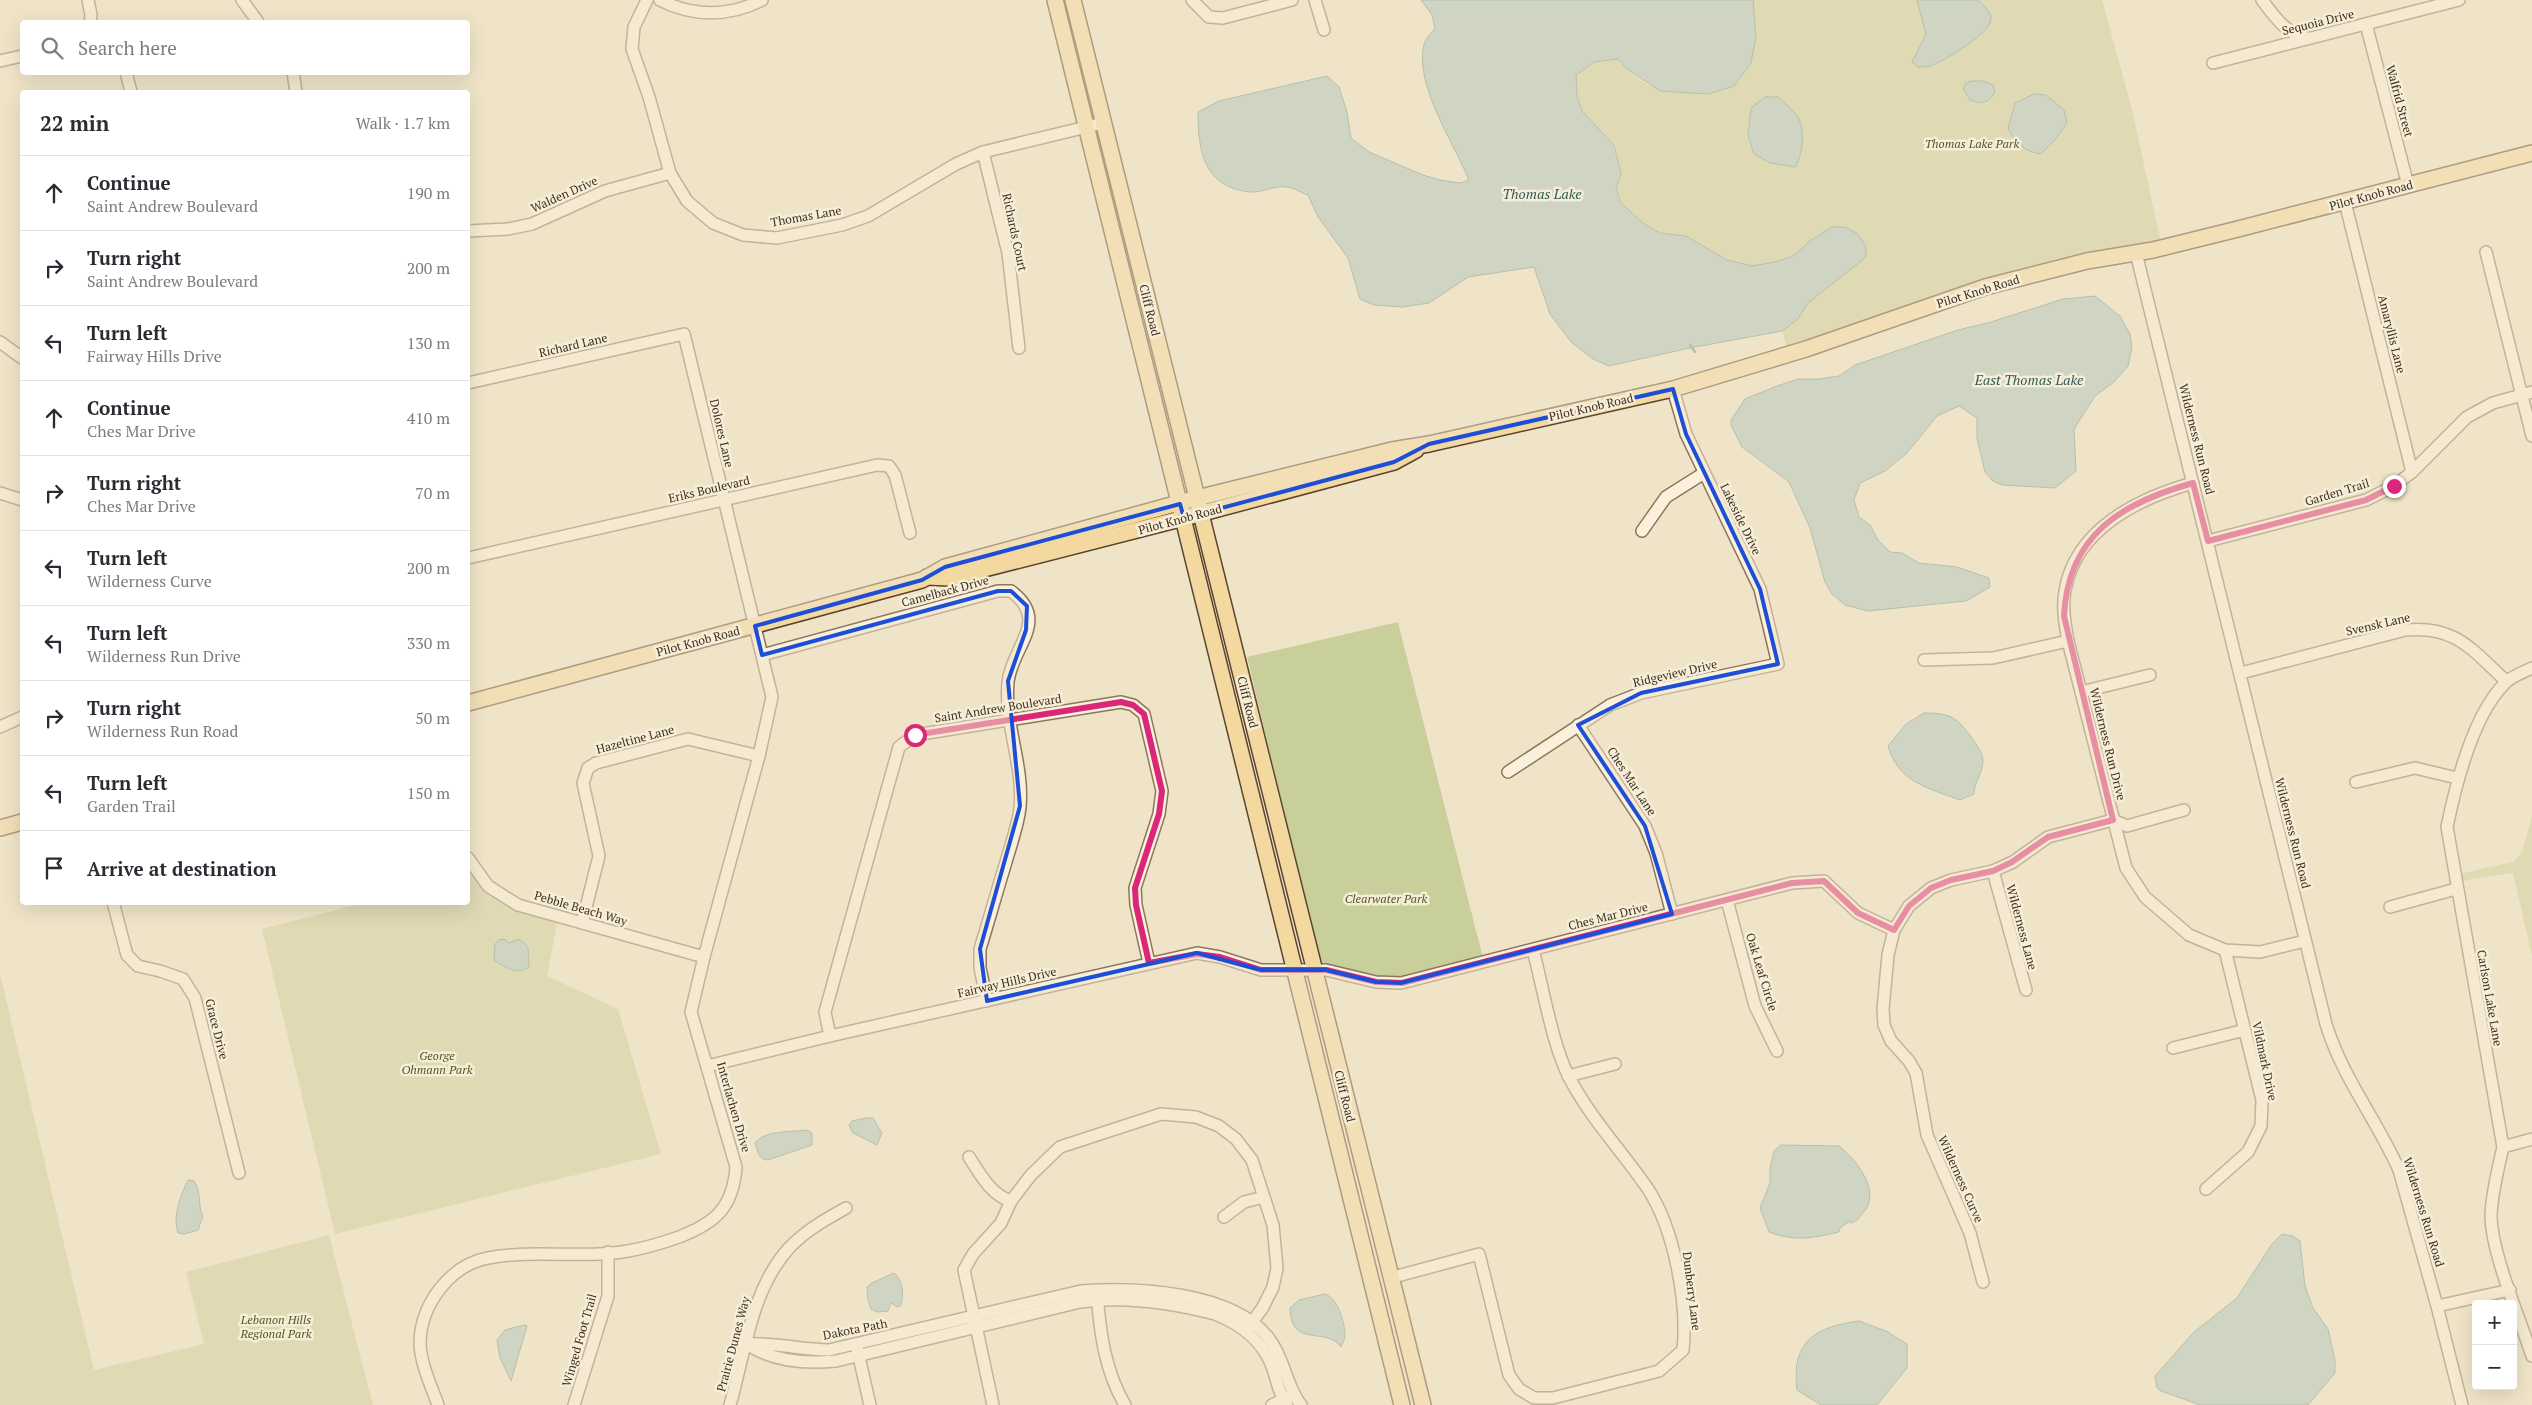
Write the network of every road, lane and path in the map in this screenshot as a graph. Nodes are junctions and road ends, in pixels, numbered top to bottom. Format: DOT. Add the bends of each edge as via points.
graph roads {
  1 [pos="88,0"];
  2 [pos="242,0"];
  3 [pos="647,0"];
  4 [pos="660,0"];
  5 [pos="762,0"];
  6 [pos="1055,0"];
  7 [pos="1073,0"];
  8 [pos="1192,0"];
  9 [pos="1292,0"];
  10 [pos="1315,0"];
  11 [pos="2262,0"];
  12 [pos="2459,0"];
  13 [pos="90,20"];
  14 [pos="257,20"];
  15 [pos="2366,24"];
  16 [pos="1324,30"];
  17 [pos="2311,38"];
  18 [pos="20,56"];
  19 [pos="0,61"];
  20 [pos="2213,64"];
  21 [pos="127,75"];
  22 [pos="293,75"];
  23 [pos="131,90"];
  24 [pos="296,90"];
  25 [pos="1103,123"];
  26 [pos="1086,126"];
  27 [pos="983,152"];
  28 [pos="2532,153"];
  29 [pos="670,172"];
  30 [pos="2408,185"];
  31 [pos="2345,202"];
  32 [pos="470,230"];
  33 [pos="2486,252"];
  34 [pos="2136,253"];
  35 [pos="684,334"];
  36 [pos="0,342"];
  37 [pos="1019,348"];
  38 [pos="20,357"];
  39 [pos="470,383"];
  40 [pos="1673,388"];
  41 [pos="2527,393"];
  42 [pos="2532,436"];
  43 [pos="2412,472"];
  44 [pos="1704,473"];
  45 [pos="2193,483"];
  46 [pos="0,493"];
  47 [pos="20,498"];
  48 [pos="723,500"];
  49 [pos="1198,506"];
  50 [pos="1182,511"];
  51 [pos="1642,530"];
  52 [pos="910,533"];
  53 [pos="2208,541"];
  54 [pos="470,558"];
  55 [pos="755,626"];
  56 [pos="2068,641"];
  57 [pos="762,655"];
  58 [pos="1924,660"];
  59 [pos="1778,664"];
  60 [pos="2532,668"];
  61 [pos="2241,673"];
  62 [pos="2150,675"];
  63 [pos="2506,681"];
  64 [pos="2081,692"];
  65 [pos="470,702"];
  66 [pos="20,718"];
  67 [pos="1009,720"];
  68 [pos="1578,725"];
  69 [pos="0,727"];
  70 [pos="759,756"];
  71 [pos="1508,772"];
  72 [pos="2457,778"];
  73 [pos="2356,782"];
  74 [pos="2184,810"];
  75 [pos="2113,820"];
  76 [pos="20,823"];
  77 [pos="0,828"];
  78 [pos="470,861"];
  79 [pos="1993,871"];
  80 [pos="2456,890"];
  81 [pos="1727,900"];
  82 [pos="114,905"];
  83 [pos="2390,907"];
  84 [pos="1672,914"];
  85 [pos="582,923"];
  86 [pos="1894,930"];
  87 [pos="2305,941"];
  88 [pos="1533,950"];
  89 [pos="2225,950"];
  90 [pos="704,957"];
  91 [pos="1149,963"];
  92 [pos="1296,970"];
  93 [pos="1315,970"];
  94 [pos="2026,990"];
  95 [pos="987,1001"];
  96 [pos="2245,1030"];
  97 [pos="830,1036"];
  98 [pos="2174,1048"];
  99 [pos="1777,1051"];
  100 [pos="1616,1064"];
  101 [pos="707,1066"];
  102 [pos="1568,1076"];
  103 [pos="2532,1139"];
  104 [pos="2504,1147"];
  105 [pos="969,1156"];
  106 [pos="239,1173"];
  107 [pos="2206,1189"];
  108 [pos="1264,1197"];
  109 [pos="1012,1201"];
  110 [pos="846,1208"];
  111 [pos="1224,1217"];
  112 [pos="608,1252"];
  113 [pos="1390,1278"];
  114 [pos="1983,1282"];
  115 [pos="2510,1290"];
  116 [pos="1097,1294"];
  117 [pos="2437,1306"];
  118 [pos="974,1322"];
  119 [pos="1249,1326"];
  120 [pos="747,1344"];
  121 [pos="858,1350"];
  122 [pos="2532,1356"];
  123 [pos="1287,1400"];
  124 [pos="438,1405"];
  125 [pos="574,1405"];
  126 [pos="730,1405"];
  127 [pos="870,1405"];
  128 [pos="993,1405"];
  129 [pos="1125,1405"];
  130 [pos="1272,1405"];
  131 [pos="1301,1405"];
  132 [pos="1402,1405"];
  133 [pos="1422,1405"];
  134 [pos="2462,1405"];
  1 -- 13 [label="street"];
  2 -- 14 [label="street"];
  3 -- 29 [label="street, Thomas Lane" via="634,27 632,49"];
  4 -- 5 [label="street" via="693,12 716,13"];
  6 -- 26 [label="main road, Cliff Road"];
  7 -- 25 [label="main road, Cliff Road"];
  8 -- 9 [label="street" via="1209,17 1223,18"];
  10 -- 16 [label="street"];
  11 -- 17 [label="street" via="2273,16 2295,36"];
  12 -- 15 [label="street, Sequoia Drive"];
  15 -- 17 [label="street, Sequoia Drive"];
  15 -- 30 [label="street, Walfrid Street"];
  17 -- 20 [label="street, Sequoia Drive"];
  18 -- 19 [label="street"];
  21 -- 23 [label="street"];
  22 -- 24 [label="street"];
  25 -- 26 [label="street, Thomas Lane"];
  25 -- 49 [label="main road, Cliff Road"];
  26 -- 27 [label="street, Thomas Lane"];
  26 -- 50 [label="main road, Cliff Road"];
  27 -- 29 [label="street, Thomas Lane" via="956,164 868,216 777,238 743,235 714,223 687,201"];
  27 -- 37 [label="street, Richards Court" via="1008,253"];
  28 -- 30 [label="main road, Pilot Knob Road"];
  29 -- 32 [label="street, Walden Drive" via="605,191 532,224 508,229"];
  30 -- 31 [label="main road, Pilot Knob Road"];
  31 -- 34 [label="main road, Pilot Knob Road"];
  31 -- 43 [label="street, Amaryllis Lane"];
  33 -- 41 [label="street"];
  34 -- 40 [label="main road, Pilot Knob Road" via="2087,261 1985,287 1806,349"];
  34 -- 45 [label="street, Wilderness Run Road"];
  35 -- 39 [label="street, Richard Lane"];
  35 -- 48 [label="street, Dolores Lane"];
  36 -- 38 [label="street"];
  40 -- 44 [label="street, Lakeside Drive" via="1686,434"];
  40 -- 49 [label="main road, Pilot Knob Road" via="1429,444 1394,462"];
  41 -- 42 [label="street"];
  41 -- 43 [label="street, Garden Trail" via="2492,403 2467,417"];
  43 -- 53 [label="street, Garden Trail" via="2394,486 2366,500"];
  44 -- 51 [label="street" via="1666,497"];
  44 -- 59 [label="street, Lakeside Drive" via="1760,589"];
  45 -- 53 [label="street, Wilderness Run Road"];
  45 -- 56 [label="street, Wilderness Run Drive" via="2138,503 2104,526 2085,544 2072,566 2065,590 2064,616"];
  46 -- 47 [label="street"];
  48 -- 52 [label="street, Eriks Boulevard" via="877,465 889,466 895,475"];
  48 -- 54 [label="street, Eriks Boulevard"];
  48 -- 55 [label="street, Dolores Lane"];
  49 -- 50 [label="main road, Pilot Knob Road"];
  49 -- 93 [label="main road, Cliff Road"];
  50 -- 55 [label="main road, Pilot Knob Road" via="945,567 927,577"];
  50 -- 92 [label="main road, Cliff Road"];
  53 -- 61 [label="street, Wilderness Run Road"];
  55 -- 57 [label="street, Interlachen Drive"];
  55 -- 65 [label="main road, Pilot Knob Road"];
  56 -- 58 [label="street" via="1993,658"];
  56 -- 64 [label="street, Wilderness Run Drive"];
  57 -- 67 [label="street, Camelback Drive" via="998,591 1011,591 1022,599 1030,613 1008,681"];
  57 -- 70 [label="street, Interlachen Drive" via="772,697"];
  59 -- 68 [label="street, Ridgeview Drive" via="1642,693 1610,705"];
  60 -- 63 [label="street, Carlson Lake Lane"];
  61 -- 63 [label="street, Svensk Lane" via="2424,628 2460,639"];
  61 -- 87 [label="street, Wilderness Run Road"];
  62 -- 64 [label="street"];
  63 -- 72 [label="street, Carlson Lake Lane" via="2488,704"];
  64 -- 75 [label="street, Wilderness Run Drive"];
  66 -- 69 [label="street"];
  67 -- 91 [label="street, Saint Andrew Boulevard" via="1121,702 1133,705 1144,714 1162,791 1159,814 1135,888"];
  67 -- 95 [label="street, Camelback Drive" via="1020,806 980,949 980,968"];
  67 -- 97 [label="street, Saint Andrew Boulevard" via="915,735 899,747 825,1012"];
  68 -- 71 [label="street, Ridgeview Drive"];
  68 -- 84 [label="street, Ches Mar Lane" via="1645,826 1656,852"];
  70 -- 85 [label="street, Hazeltine Lane" via="688,739 596,763 588,768 582,784 599,856"];
  70 -- 90 [label="street, Interlachen Drive"];
  72 -- 73 [label="street" via="2416,768"];
  72 -- 80 [label="street, Carlson Lake Lane" via="2447,827"];
  74 -- 75 [label="street" via="2127,826"];
  75 -- 79 [label="street, Wilderness Curve" via="2048,837"];
  75 -- 89 [label="street, Wilderness Run Drive" via="2126,868 2145,897 2189,935"];
  76 -- 77 [label="main road"];
  78 -- 85 [label="street, Pebble Beach Way" via="488,886 518,905"];
  79 -- 86 [label="street, Wilderness Curve" via="1931,888 1909,906"];
  79 -- 94 [label="street, Wilderness Lane"];
  80 -- 83 [label="street"];
  80 -- 104 [label="street, Carlson Lake Lane"];
  81 -- 84 [label="street, Ches Mar Drive"];
  81 -- 86 [label="street, Ches Mar Drive" via="1792,883 1824,881 1858,913"];
  81 -- 99 [label="street, Oak Leaf Circle" via="1755,1006"];
  82 -- 106 [label="street, Grace Drive" via="127,955 138,966 183,979 195,998"];
  84 -- 88 [label="street, Ches Mar Drive"];
  85 -- 90 [label="street, Pebble Beach Way"];
  86 -- 114 [label="street, Wilderness Curve" via="1888,955 1884,1025 1891,1041 1916,1073 1927,1135 1970,1233"];
  87 -- 89 [label="street, Wilderness Run Drive" via="2260,952"];
  87 -- 117 [label="street, Wilderness Run Road" via="2332,1044 2399,1170"];
  88 -- 93 [label="street, Ches Mar Drive" via="1402,983 1376,982 1334,971"];
  88 -- 102 [label="street, Dunberry Lane"];
  89 -- 96 [label="street, Vildmark Drive"];
  90 -- 101 [label="street, Interlachen Drive" via="691,1012"];
  91 -- 92 [label="street, Fairway Hills Drive" via="1197,954 1220,957 1261,970"];
  91 -- 95 [label="street, Fairway Hills Drive"];
  92 -- 93 [label="street, Fairway Hills Drive"];
  92 -- 132 [label="main road, Cliff Road"];
  93 -- 113 [label="main road, Cliff Road"];
  95 -- 97 [label="street, Fairway Hills Drive"];
  96 -- 98 [label="street"];
  96 -- 107 [label="street, Vildmark Drive" via="2262,1100 2261,1126 2248,1152"];
  97 -- 101 [label="street, Fairway Hills Drive"];
  100 -- 102 [label="street"];
  101 -- 112 [label="street, Interlachen Drive" via="736,1167 735,1185 727,1204 712,1222 685,1234 657,1245 626,1252"];
  102 -- 113 [label="street, Dunberry Lane" via="1586,1107 1648,1190 1667,1228 1677,1265 1683,1350 1659,1371 1553,1398 1534,1398 1519,1389 1509,1375 1479,1254"];
  103 -- 104 [label="street"];
  104 -- 115 [label="street, Carlson Lake Lane" via="2493,1190 2491,1217 2495,1244"];
  105 -- 109 [label="street" via="991,1188 1002,1198"];
  108 -- 109 [label="street" via="1252,1160 1236,1139 1219,1126 1196,1117 1161,1114 1060,1147 1031,1175"];
  108 -- 111 [label="street" via="1244,1202"];
  108 -- 119 [label="street" via="1273,1225 1277,1268 1273,1287"];
  109 -- 118 [label="street" via="1001,1223 973,1254 964,1270"];
  110 -- 120 [label="street, Prairie Dunes Way" via="810,1230 789,1248 759,1299"];
  112 -- 124 [label="street, Interlachen Drive" via="487,1258 457,1272 436,1293 424,1318 420,1344 424,1369"];
  112 -- 125 [label="street, Winged Foot Trail" via="608,1296"];
  113 -- 133 [label="main road, Cliff Road"];
  115 -- 117 [label="street"];
  115 -- 122 [label="street, Carlson Lake Lane"];
  116 -- 118 [label="street, Dakota Path" via="1081,1290"];
  116 -- 119 [label="street, Dakota Path" via="1122,1288 1206,1301 1234,1309"];
  116 -- 129 [label="street" via="1107,1362 1114,1387"];
  117 -- 134 [label="street, Wilderness Run Road"];
  118 -- 121 [label="street, Dakota Path"];
  118 -- 128 [label="street"];
  119 -- 123 [label="street, Dakota Path" via="1270,1339 1282,1360"];
  120 -- 121 [label="street, Dakota Path" via="764,1343 804,1350"];
  120 -- 126 [label="street, Prairie Dunes Way"];
  121 -- 127 [label="street"];
  123 -- 130 [label="street"];
  123 -- 131 [label="street, Dakota Path"];
}
